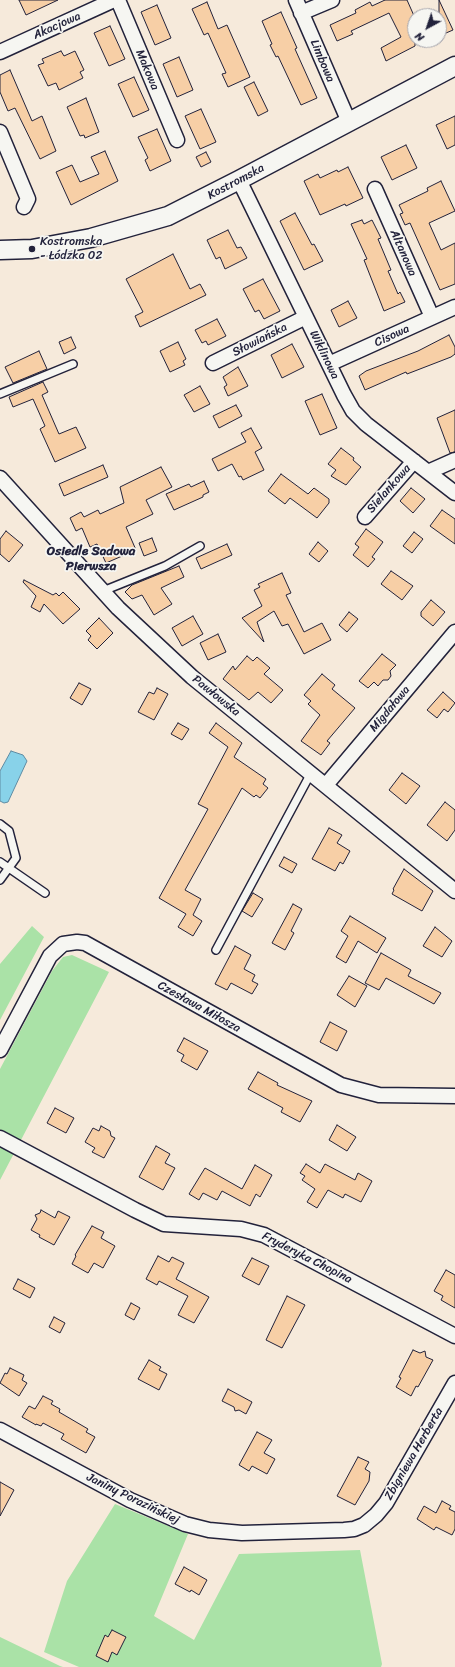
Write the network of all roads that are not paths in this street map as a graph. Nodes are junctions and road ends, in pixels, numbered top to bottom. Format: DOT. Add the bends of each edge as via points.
graph roads {
  1 [pos="114,0"];
  2 [pos="118,0"];
  3 [pos="296,0"];
  4 [pos="332,0"];
  5 [pos="302,13"];
  6 [pos="0,52"];
  7 [pos="455,66"];
  8 [pos="349,122"];
  9 [pos="0,132"];
  10 [pos="177,140"];
  11 [pos="239,180"];
  12 [pos="375,189"];
  13 [pos="24,207"];
  14 [pos="0,250"];
  15 [pos="455,307"];
  16 [pos="306,317"];
  17 [pos="432,317"];
  18 [pos="214,363"];
  19 [pos="73,364"];
  20 [pos="329,364"];
  21 [pos="0,394"];
  22 [pos="455,460"];
  23 [pos="414,461"];
  24 [pos="428,472"];
  25 [pos="0,478"];
  26 [pos="455,493"];
  27 [pos="365,517"];
  28 [pos="200,546"];
  29 [pos="103,591"];
  30 [pos="455,632"];
  31 [pos="311,773"];
  32 [pos="326,785"];
  33 [pos="0,824"];
  34 [pos="0,862"];
  35 [pos="8,868"];
  36 [pos="0,880"];
  37 [pos="455,891"];
  38 [pos="45,893"];
  39 [pos="216,950"];
  40 [pos="0,1050"];
  41 [pos="455,1096"];
  42 [pos="0,1138"];
  43 [pos="455,1336"];
  44 [pos="455,1383"];
  45 [pos="0,1430"];
  46 [pos="369,1521"];
  1 -- 6 [label="street, Akacjowa"];
  2 -- 10 [label="street, Makowa"];
  3 -- 5 [label="street, Limbowa"];
  4 -- 5 [label="street"];
  5 -- 8 [label="street, Limbowa"];
  7 -- 8 [label="street, Kostromska"];
  8 -- 11 [label="street, Kostromska"];
  9 -- 13 [label="street" via="28,199"];
  11 -- 14 [label="street, Kostromska" via="168,216 137,226 50,246"];
  11 -- 16 [label="street, Wiklinowa"];
  12 -- 17 [label="street, Altanowa"];
  15 -- 17 [label="street, Cisowa"];
  16 -- 18 [label="street, Słowiańska"];
  16 -- 20 [label="street, Wiklinowa"];
  17 -- 20 [label="street, Cisowa"];
  19 -- 21 [label="lane"];
  20 -- 23 [label="street, Wiklinowa" via="353,411"];
  22 -- 24 [label="street"];
  23 -- 24 [label="street, Wiklinowa"];
  23 -- 27 [label="street, Sielankowa"];
  24 -- 26 [label="street, Wiklinowa"];
  25 -- 29 [label="street, Pawłowska"];
  28 -- 29 [label="lane" via="165,566"];
  29 -- 31 [label="street, Pawłowska" via="192,677"];
  30 -- 32 [label="street, Migdałowa"];
  31 -- 32 [label="street, Pawłowska"];
  31 -- 39 [label="lane"];
  32 -- 37 [label="street, Pawłowska"];
  33 -- 35 [label="lane" via="9,830 16,858"];
  34 -- 35 [label="lane"];
  35 -- 36 [label="lane"];
  35 -- 38 [label="lane"];
  40 -- 41 [label="street, Czesława Miłosza" via="50,956 63,944 77,942 85,943 341,1085 379,1095"];
  42 -- 43 [label="street, Fryderyka Chopina" via="164,1224 241,1229 264,1235"];
  44 -- 46 [label="street, Zbigniewa Herberta" via="396,1489 382,1509"];
  45 -- 46 [label="street, Janiny Porazińskiej" via="130,1500 185,1524 209,1530 242,1533 344,1530 354,1529"];
}
